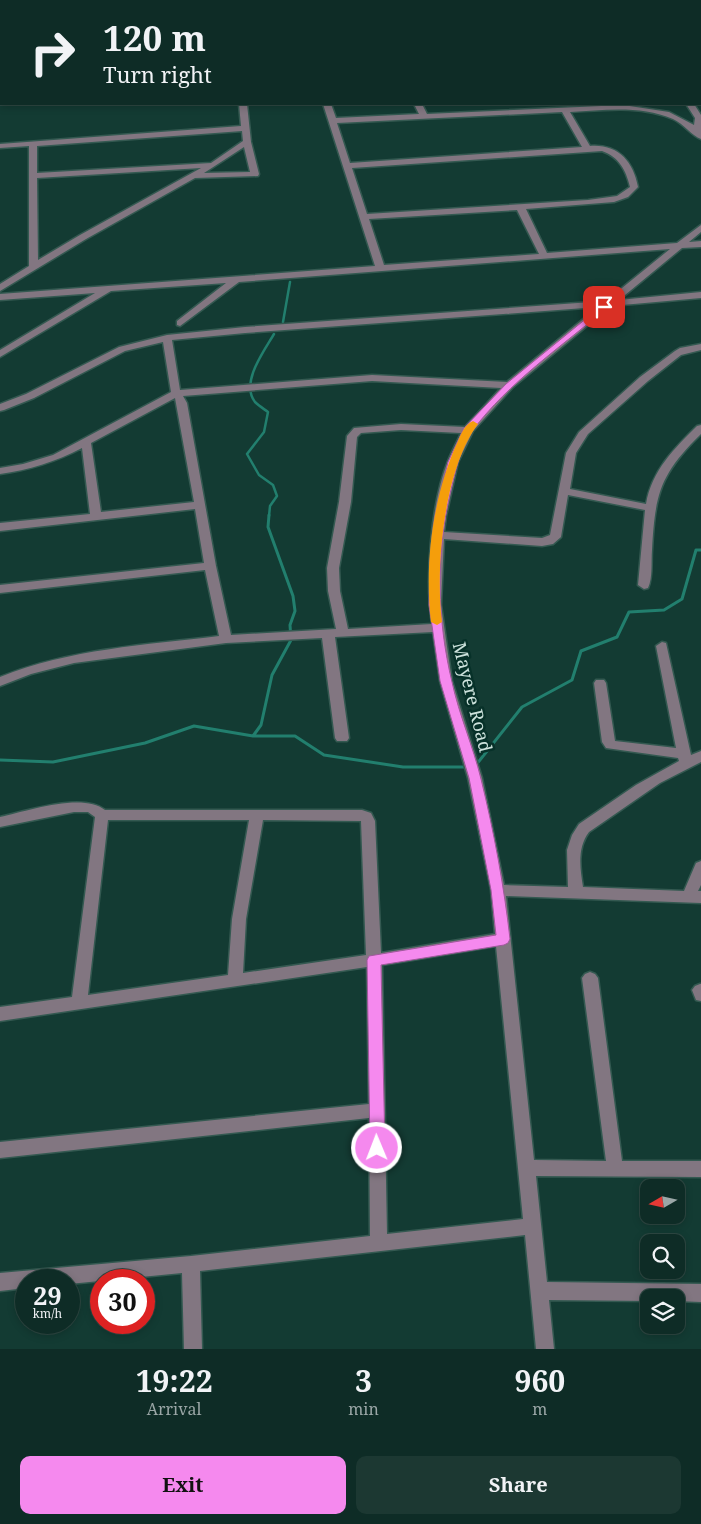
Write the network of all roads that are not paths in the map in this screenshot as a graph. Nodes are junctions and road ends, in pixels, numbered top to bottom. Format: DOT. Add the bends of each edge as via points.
graph roads {
  1 [pos="243,105"];
  2 [pos="327,105"];
  3 [pos="418,105"];
  4 [pos="506,105"];
  5 [pos="691,105"];
  6 [pos="591,106"];
  7 [pos="564,109"];
  8 [pos="510,113"];
  9 [pos="424,117"];
  10 [pos="332,121"];
  11 [pos="246,128"];
  12 [pos="699,135"];
  13 [pos="247,142"];
  14 [pos="33,144"];
  15 [pos="0,146"];
  16 [pos="588,148"];
  17 [pos="213,165"];
  18 [pos="347,166"];
  19 [pos="33,176"];
  20 [pos="193,176"];
  21 [pos="520,208"];
  22 [pos="364,217"];
  23 [pos="701,228"];
  24 [pos="701,244"];
  25 [pos="680,246"];
  26 [pos="544,255"];
  27 [pos="34,267"];
  28 [pos="380,268"];
  29 [pos="238,278"];
  30 [pos="0,288"];
  31 [pos="110,288"];
  32 [pos="701,296"];
  33 [pos="0,297"];
  34 [pos="606,304"];
  35 [pos="180,323"];
  36 [pos="167,338"];
  37 [pos="701,348"];
  38 [pos="0,354"];
  39 [pos="509,386"];
  40 [pos="177,393"];
  41 [pos="0,408"];
  42 [pos="701,428"];
  43 [pos="468,430"];
  44 [pos="86,442"];
  45 [pos="0,471"];
  46 [pos="564,491"];
  47 [pos="199,505"];
  48 [pos="651,508"];
  49 [pos="96,516"];
  50 [pos="0,527"];
  51 [pos="438,535"];
  52 [pos="210,566"];
  53 [pos="644,585"];
  54 [pos="0,589"];
  55 [pos="438,628"];
  56 [pos="328,634"];
  57 [pos="343,634"];
  58 [pos="226,639"];
  59 [pos="662,646"];
  60 [pos="0,682"];
  61 [pos="600,684"];
  62 [pos="342,738"];
  63 [pos="701,756"];
  64 [pos="684,758"];
  65 [pos="257,814"];
  66 [pos="102,815"];
  67 [pos="0,822"];
  68 [pos="701,866"];
  69 [pos="498,890"];
  70 [pos="576,893"];
  71 [pos="695,897"];
  72 [pos="504,939"];
  73 [pos="374,960"];
  74 [pos="590,978"];
  75 [pos="235,980"];
  76 [pos="79,1003"];
  77 [pos="0,1014"];
  78 [pos="377,1110"];
  79 [pos="0,1150"];
  80 [pos="526,1168"];
  81 [pos="615,1169"];
  82 [pos="701,1169"];
  83 [pos="532,1226"];
  84 [pos="379,1243"];
  85 [pos="191,1264"];
  86 [pos="0,1282"];
  87 [pos="540,1291"];
  88 [pos="701,1293"];
  89 [pos="194,1349"];
  90 [pos="545,1349"];
  1 -- 11 [label="street"];
  2 -- 10 [label="street"];
  3 -- 9 [label="street"];
  4 -- 8 [label="street"];
  5 -- 12 [label="street" via="699,118"];
  6 -- 7 [label="street"];
  6 -- 12 [label="street" via="649,109 685,122"];
  7 -- 8 [label="street"];
  7 -- 16 [label="street"];
  8 -- 9 [label="street"];
  9 -- 10 [label="street"];
  10 -- 18 [label="street"];
  11 -- 13 [label="street"];
  11 -- 14 [label="street"];
  13 -- 17 [label="street"];
  13 -- 20 [label="street" via="255,174"];
  14 -- 15 [label="street"];
  14 -- 19 [label="street"];
  16 -- 18 [label="street"];
  16 -- 21 [label="street" via="612,151 624,161 633,181 630,194 588,204"];
  17 -- 19 [label="street"];
  17 -- 20 [label="street"];
  18 -- 22 [label="street"];
  19 -- 27 [label="street"];
  20 -- 27 [label="street"];
  21 -- 22 [label="street"];
  21 -- 26 [label="street"];
  22 -- 28 [label="street"];
  23 -- 25 [label="street, Mayere Road"];
  24 -- 25 [label="street"];
  25 -- 26 [label="street"];
  25 -- 34 [label="street, Mayere Road"];
  26 -- 28 [label="street"];
  27 -- 30 [label="street"];
  28 -- 29 [label="street"];
  29 -- 31 [label="street"];
  29 -- 35 [label="street"];
  31 -- 33 [label="street"];
  31 -- 38 [label="street"];
  32 -- 34 [label="street"];
  34 -- 36 [label="street"];
  34 -- 39 [label="street, Mayere Road"];
  36 -- 40 [label="street"];
  36 -- 41 [label="street" via="122,349"];
  37 -- 46 [label="street" via="678,353 584,432 572,453"];
  39 -- 40 [label="street" via="372,378"];
  39 -- 43 [label="street, Mayere Road"];
  40 -- 44 [label="street"];
  40 -- 47 [label="street" via="182,403"];
  42 -- 48 [label="street" via="675,454 660,475"];
  43 -- 51 [label="street, Mayere Road" via="453,462"];
  43 -- 57 [label="street" via="401,427 358,430 352,436 333,568"];
  44 -- 45 [label="street" via="57,458"];
  44 -- 49 [label="street"];
  46 -- 48 [label="street"];
  46 -- 51 [label="street" via="555,537 549,541"];
  47 -- 49 [label="street"];
  47 -- 52 [label="street"];
  48 -- 53 [label="street"];
  49 -- 50 [label="street"];
  51 -- 55 [label="street, Mayere Road" via="435,605"];
  52 -- 54 [label="street"];
  52 -- 58 [label="street"];
  55 -- 57 [label="street"];
  55 -- 69 [label="street, Mayere Road" via="446,681 475,778"];
  56 -- 57 [label="street"];
  56 -- 58 [label="street"];
  56 -- 62 [label="street"];
  58 -- 60 [label="street" via="74,659"];
  59 -- 64 [label="street"];
  61 -- 64 [label="street" via="611,745"];
  63 -- 64 [label="street"];
  64 -- 70 [label="street" via="584,828 573,847"];
  65 -- 66 [label="street"];
  65 -- 73 [label="street" via="366,817"];
  65 -- 75 [label="street" via="239,920"];
  66 -- 67 [label="street" via="86,806"];
  66 -- 76 [label="street"];
  68 -- 71 [label="street"];
  69 -- 70 [label="street"];
  69 -- 72 [label="street, Mayere Road"];
  70 -- 71 [label="street"];
  72 -- 73 [label="street"];
  72 -- 80 [label="street, Mayere Road"];
  73 -- 75 [label="street"];
  73 -- 78 [label="street"];
  74 -- 81 [label="street"];
  75 -- 76 [label="street"];
  76 -- 77 [label="street"];
  78 -- 79 [label="street"];
  78 -- 84 [label="street"];
  80 -- 81 [label="street"];
  80 -- 83 [label="street, Mayere Road"];
  81 -- 82 [label="street"];
  83 -- 84 [label="street"];
  83 -- 87 [label="street, Mayere Road"];
  84 -- 85 [label="street"];
  85 -- 86 [label="street"];
  85 -- 89 [label="street"];
  87 -- 88 [label="street"];
  87 -- 90 [label="street, Mayere Road"];
}
